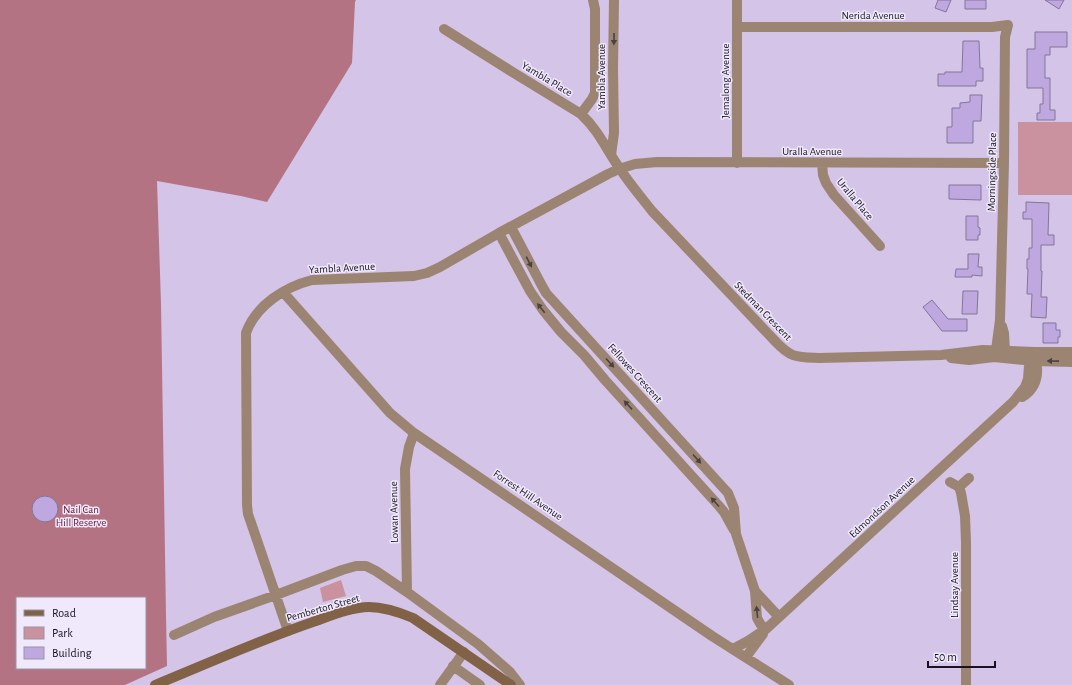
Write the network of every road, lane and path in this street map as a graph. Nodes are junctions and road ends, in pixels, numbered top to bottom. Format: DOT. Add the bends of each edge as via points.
graph roads {
  1 [pos="593,0"];
  2 [pos="614,0"];
  3 [pos="737,0"];
  4 [pos="1008,24"];
  5 [pos="738,26"];
  6 [pos="444,29"];
  7 [pos="581,114"];
  8 [pos="611,155"];
  9 [pos="737,162"];
  10 [pos="822,163"];
  11 [pos="1004,163"];
  12 [pos="619,169"];
  13 [pos="511,227"];
  14 [pos="499,233"];
  15 [pos="880,246"];
  16 [pos="283,292"];
  17 [pos="1072,352"];
  18 [pos="1000,353"];
  19 [pos="1034,357"];
  20 [pos="1072,362"];
  21 [pos="414,432"];
  22 [pos="969,478"];
  23 [pos="736,534"];
  24 [pos="754,591"];
  25 [pos="407,592"];
  26 [pos="276,595"];
  27 [pos="779,617"];
  28 [pos="766,629"];
  29 [pos="288,631"];
  30 [pos="174,635"];
  31 [pos="757,642"];
  32 [pos="732,649"];
  33 [pos="464,652"];
  34 [pos="746,658"];
  35 [pos="453,666"];
  36 [pos="762,668"];
  37 [pos="154,685"];
  38 [pos="440,685"];
  39 [pos="480,685"];
  40 [pos="511,685"];
  41 [pos="520,685"];
  42 [pos="789,685"];
  43 [pos="966,685"];
  1 -- 7 [label="street, Yambla Avenue" via="595,93"];
  2 -- 8 [label="street, Yambla Avenue, one-way" via="614,133"];
  3 -- 5 [label="street, Jemalong Avenue"];
  4 -- 5 [label="street, Nerida Avenue" via="992,27"];
  4 -- 11 [label="street, Morningside Place" via="1005,37"];
  5 -- 9 [label="street, Jemalong Avenue"];
  6 -- 7 [label="street, Yambla Place"];
  7 -- 8 [label="street, Yambla Place" via="597,131"];
  8 -- 12 [label="street, Yambla Place"];
  9 -- 10 [label="street, Uralla Avenue"];
  9 -- 12 [label="street, Uralla Avenue" via="657,162 635,164"];
  10 -- 11 [label="street, Uralla Avenue"];
  10 -- 15 [label="street, Uralla Place" via="823,175 834,195"];
  11 -- 18 [label="street, Morningside Place" via="1000,320 1004,333"];
  12 -- 13 [label="street, Yambla Avenue"];
  12 -- 18 [label="street, Stedman Crescent" via="652,211 775,341 793,356 819,358 941,355 983,350"];
  13 -- 14 [label="street, Yambla Avenue"];
  13 -- 23 [label="street, Fellowes Crescent, one-way" via="546,293 728,493 734,508"];
  14 -- 16 [label="street, Yambla Avenue" via="440,267 420,275 312,280"];
  23 -- 14 [label="street, Fellowes Crescent, one-way" via="719,506 538,305"];
  16 -- 21 [label="street, Forrest Hill Avenue" via="390,413"];
  16 -- 26 [label="street, Yambla Avenue" via="264,305 255,316 249,324 245,340 248,514"];
  17 -- 19 [label="street, Stedman Crescent"];
  18 -- 19 [label="street, Stedman Crescent"];
  20 -- 19 [label="street, Stedman Crescent, one-way"];
  19 -- 27 [label="street, Edmondson Avenue" via="1037,366 1036,376 1033,387 1026,395 1013,402"];
  21 -- 25 [label="street, Lowan Avenue" via="405,469"];
  21 -- 32 [label="street, Forrest Hill Avenue"];
  22 -- 43 [label="street, Lindsay Avenue" via="955,484 963,501 966,542"];
  23 -- 24 [label="street, Fellowes Crescent"];
  24 -- 27 [label="street, Fellowes Crescent"];
  28 -- 24 [label="street, Fellowes Crescent, one-way" via="758,622"];
  25 -- 26 [label="street" via="376,570 361,566 348,568"];
  25 -- 41 [label="street" via="478,644 510,672"];
  26 -- 29 [label="street, Yambla Avenue"];
  26 -- 30 [label="street" via="214,617"];
  27 -- 28 [label="street, Edmondson Avenue"];
  28 -- 31 [label="street, Edmondson Avenue"];
  28 -- 32 [label="street, Edmondson Avenue"];
  29 -- 33 [label="main road, Pemberton Street" via="359,608 377,608 413,618"];
  29 -- 37 [label="main road, Pemberton Street"];
  31 -- 34 [label="street, Edmondson Avenue"];
  31 -- 36 [label="street"];
  32 -- 34 [label="street, Forrest Hill Avenue"];
  33 -- 35 [label="street"];
  33 -- 40 [label="main road, Pemberton Street"];
  34 -- 36 [label="street, Forrest Hill Avenue"];
  35 -- 38 [label="street"];
  35 -- 39 [label="street"];
  36 -- 42 [label="street, Forrest Hill Avenue"];
}
